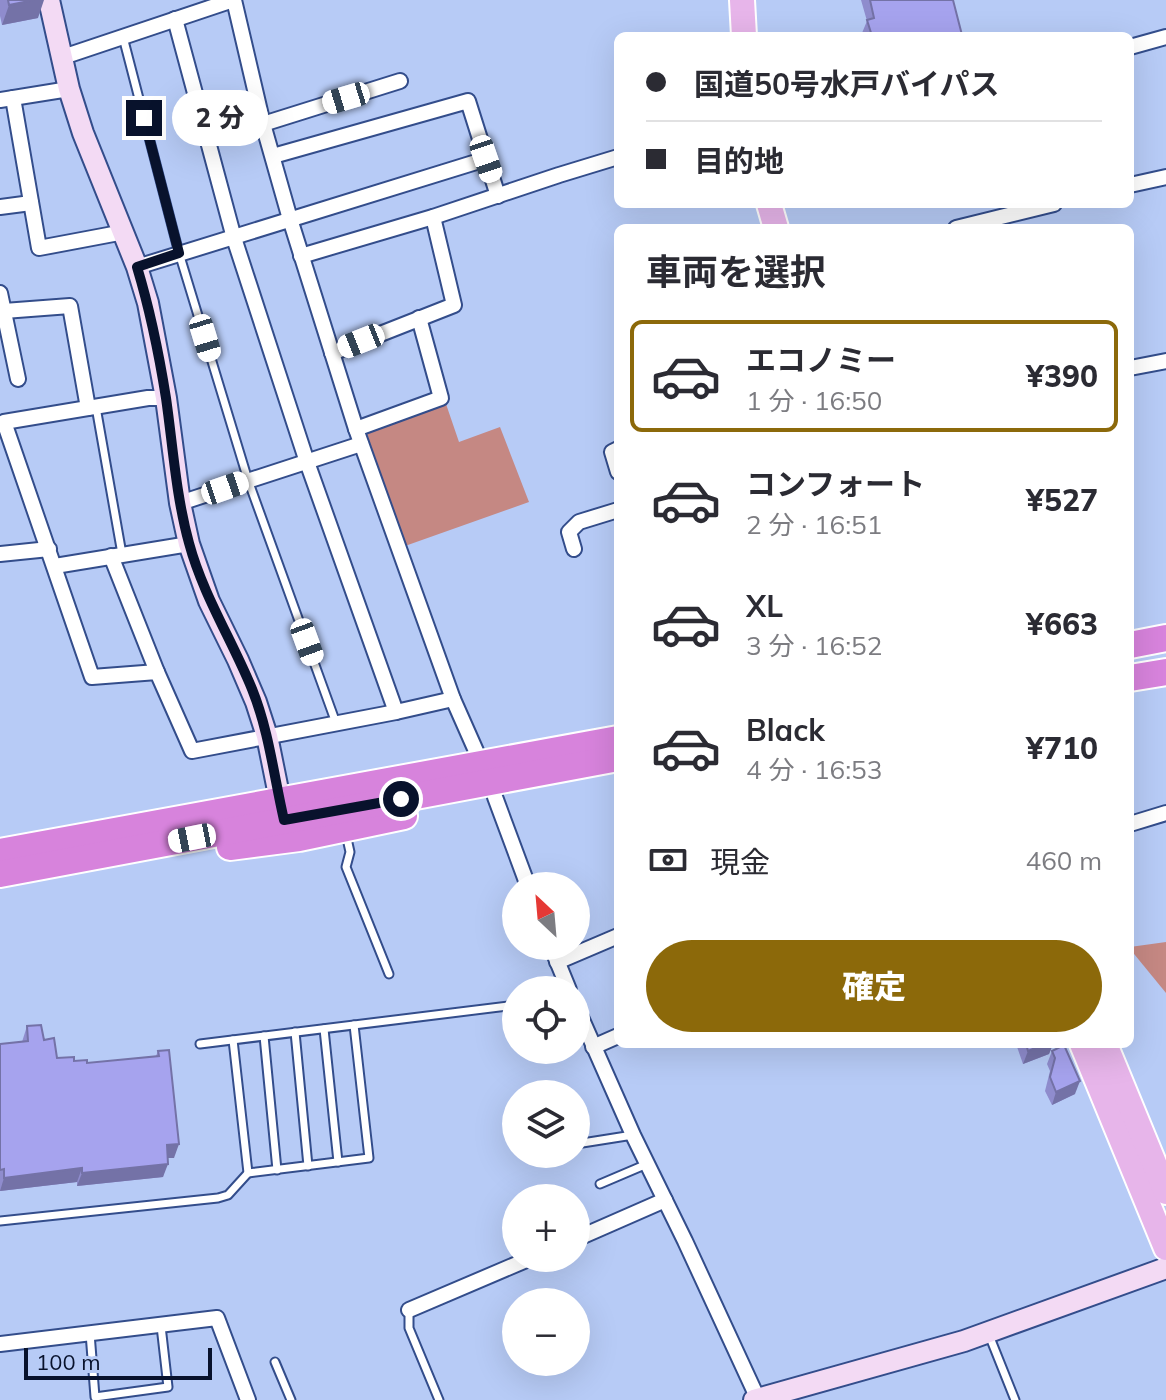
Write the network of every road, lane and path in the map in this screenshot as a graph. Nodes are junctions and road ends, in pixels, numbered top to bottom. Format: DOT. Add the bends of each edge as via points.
graph roads {
  1 [pos="49,0"];
  2 [pos="233,0"];
  3 [pos="742,0"];
  4 [pos="175,19"];
  5 [pos="744,32"];
  6 [pos="123,37"];
  7 [pos="1166,37"];
  8 [pos="1134,46"];
  9 [pos="63,57"];
  10 [pos="400,81"];
  11 [pos="69,89"];
  12 [pos="6,99"];
  13 [pos="263,124"];
  14 [pos="273,156"];
  15 [pos="614,158"];
  16 [pos="486,159"];
  17 [pos="1166,177"];
  18 [pos="1134,184"];
  19 [pos="498,196"];
  20 [pos="31,203"];
  21 [pos="0,207"];
  22 [pos="1038,208"];
  23 [pos="433,217"];
  24 [pos="290,219"];
  25 [pos="972,224"];
  26 [pos="124,232"];
  27 [pos="234,238"];
  28 [pos="179,253"];
  29 [pos="301,256"];
  30 [pos="137,267"];
  31 [pos="0,293"];
  32 [pos="4,311"];
  33 [pos="419,318"];
  34 [pos="332,353"];
  35 [pos="1166,361"];
  36 [pos="1134,367"];
  37 [pos="18,379"];
  38 [pos="166,398"];
  39 [pos="92,408"];
  40 [pos="2,423"];
  41 [pos="356,429"];
  42 [pos="361,444"];
  43 [pos="307,462"];
  44 [pos="248,480"];
  45 [pos="180,503"];
  46 [pos="614,511"];
  47 [pos="189,544"];
  48 [pos="49,549"];
  49 [pos="574,549"];
  50 [pos="0,554"];
  51 [pos="117,555"];
  52 [pos="55,566"];
  53 [pos="1166,623"];
  54 [pos="1134,629"];
  55 [pos="1166,638"];
  56 [pos="1134,644"];
  57 [pos="1166,655"];
  58 [pos="1134,660"];
  59 [pos="157,672"];
  60 [pos="1166,672"];
  61 [pos="1134,677"];
  62 [pos="453,699"];
  63 [pos="396,712"];
  64 [pos="336,723"];
  65 [pos="614,725"];
  66 [pos="267,736"];
  67 [pos="614,740"];
  68 [pos="476,751"];
  69 [pos="614,759"];
  70 [pos="614,775"];
  71 [pos="495,797"];
  72 [pos="1166,813"];
  73 [pos="287,819"];
  74 [pos="1134,823"];
  75 [pos="344,828"];
  76 [pos="0,852"];
  77 [pos="523,872"];
  78 [pos="0,874"];
  79 [pos="614,938"];
  80 [pos="557,962"];
  81 [pos="389,974"];
  82 [pos="563,976"];
  83 [pos="502,1007"];
  84 [pos="354,1025"];
  85 [pos="324,1029"];
  86 [pos="295,1032"];
  87 [pos="264,1036"];
  88 [pos="614,1038"];
  89 [pos="233,1040"];
  90 [pos="590,1040"];
  91 [pos="200,1044"];
  92 [pos="593,1047"];
  93 [pos="1084,1048"];
  94 [pos="1107,1048"];
  95 [pos="633,1135"];
  96 [pos="590,1142"];
  97 [pos="338,1162"];
  98 [pos="647,1164"];
  99 [pos="308,1166"];
  100 [pos="277,1170"];
  101 [pos="248,1173"];
  102 [pos="600,1184"];
  103 [pos="1166,1192"];
  104 [pos="665,1200"];
  105 [pos="0,1221"];
  106 [pos="590,1233"];
  107 [pos="1166,1248"];
  108 [pos="1166,1268"];
  109 [pos="502,1270"];
  110 [pos="409,1310"];
  111 [pos="161,1326"];
  112 [pos="90,1333"];
  113 [pos="988,1333"];
  114 [pos="0,1344"];
  115 [pos="275,1362"];
  116 [pos="248,1400"];
  117 [pos="291,1400"];
  118 [pos="439,1400"];
  119 [pos="757,1400"];
  120 [pos="1015,1400"];
  1 -- 9 [label="street"];
  2 -- 4 [label="street"];
  2 -- 13 [label="street"];
  3 -- 5 [label="main road"];
  4 -- 6 [label="street"];
  4 -- 27 [label="street"];
  6 -- 9 [label="street"];
  6 -- 28 [label="lane"];
  7 -- 8 [label="street"];
  9 -- 11 [label="street"];
  10 -- 13 [label="street"];
  11 -- 12 [label="street"];
  11 -- 26 [label="street"];
  12 -- 20 [label="street"];
  13 -- 14 [label="street"];
  14 -- 16 [label="street" via="468,101"];
  14 -- 24 [label="street"];
  15 -- 19 [label="street"];
  16 -- 19 [label="street"];
  16 -- 24 [label="street"];
  17 -- 18 [label="street"];
  19 -- 23 [label="street"];
  20 -- 21 [label="street"];
  20 -- 26 [label="street" via="39,248"];
  22 -- 25 [label="street"];
  23 -- 29 [label="street"];
  23 -- 33 [label="street" via="454,305"];
  24 -- 27 [label="street"];
  24 -- 29 [label="street"];
  26 -- 30 [label="street"];
  27 -- 28 [label="street"];
  27 -- 43 [label="street"];
  28 -- 30 [label="street"];
  28 -- 44 [label="lane"];
  29 -- 34 [label="street"];
  30 -- 38 [label="street"];
  31 -- 32 [label="street"];
  32 -- 37 [label="street"];
  32 -- 39 [label="street" via="70,306"];
  33 -- 34 [label="street"];
  33 -- 41 [label="street" via="441,398"];
  34 -- 41 [label="street"];
  35 -- 36 [label="street"];
  38 -- 39 [label="street"];
  38 -- 45 [label="street"];
  39 -- 40 [label="street"];
  39 -- 51 [label="lane"];
  40 -- 48 [label="street"];
  41 -- 42 [label="street"];
  42 -- 43 [label="street"];
  42 -- 62 [label="street"];
  43 -- 44 [label="street"];
  43 -- 63 [label="street"];
  44 -- 45 [label="street"];
  44 -- 64 [label="lane"];
  45 -- 47 [label="street"];
  46 -- 49 [label="street" via="579,522 569,532"];
  47 -- 51 [label="street"];
  47 -- 66 [label="street"];
  48 -- 50 [label="street"];
  48 -- 52 [label="street"];
  51 -- 52 [label="street"];
  51 -- 59 [label="street"];
  52 -- 59 [label="street" via="92,677"];
  53 -- 54 [label="highway"];
  55 -- 56 [label="highway"];
  57 -- 58 [label="highway"];
  59 -- 66 [label="street" via="192,751"];
  60 -- 61 [label="highway"];
  62 -- 63 [label="street"];
  62 -- 68 [label="street"];
  63 -- 64 [label="street"];
  64 -- 66 [label="street"];
  65 -- 68 [label="highway"];
  66 -- 73 [label="street"];
  67 -- 73 [label="highway"];
  68 -- 73 [label="highway" via="307,783"];
  69 -- 73 [label="highway"];
  70 -- 71 [label="highway"];
  71 -- 75 [label="highway"];
  71 -- 77 [label="street"];
  72 -- 74 [label="street"];
  73 -- 75 [label="highway"];
  73 -- 76 [label="highway"];
  73 -- 78 [label="highway" via="162,855 103,855"];
  75 -- 81 [label="lane" via="350,852 346,867"];
  79 -- 80 [label="street"];
  80 -- 82 [label="street"];
  83 -- 84 [label="lane"];
  84 -- 85 [label="lane"];
  84 -- 97 [label="lane" via="369,1158"];
  85 -- 86 [label="lane"];
  85 -- 97 [label="lane"];
  86 -- 87 [label="lane"];
  86 -- 99 [label="lane"];
  87 -- 89 [label="lane"];
  87 -- 100 [label="lane"];
  88 -- 92 [label="street"];
  89 -- 91 [label="lane"];
  89 -- 101 [label="lane"];
  90 -- 92 [label="street"];
  92 -- 95 [label="street"];
  93 -- 107 [label="main road"];
  94 -- 103 [label="main road"];
  95 -- 96 [label="lane"];
  95 -- 98 [label="street"];
  97 -- 99 [label="lane"];
  98 -- 102 [label="lane"];
  98 -- 104 [label="street"];
  99 -- 100 [label="lane"];
  100 -- 101 [label="lane"];
  101 -- 105 [label="lane" via="228,1195 218,1198"];
  104 -- 106 [label="street"];
  104 -- 119 [label="street"];
  108 -- 113 [label="street"];
  109 -- 110 [label="street"];
  110 -- 118 [label="lane" via="409,1328"];
  111 -- 112 [label="street"];
  111 -- 112 [label="lane" via="168,1387 95,1397"];
  111 -- 116 [label="street" via="217,1318"];
  112 -- 114 [label="street"];
  113 -- 119 [label="street"];
  113 -- 120 [label="lane"];
  115 -- 117 [label="lane"];
}
